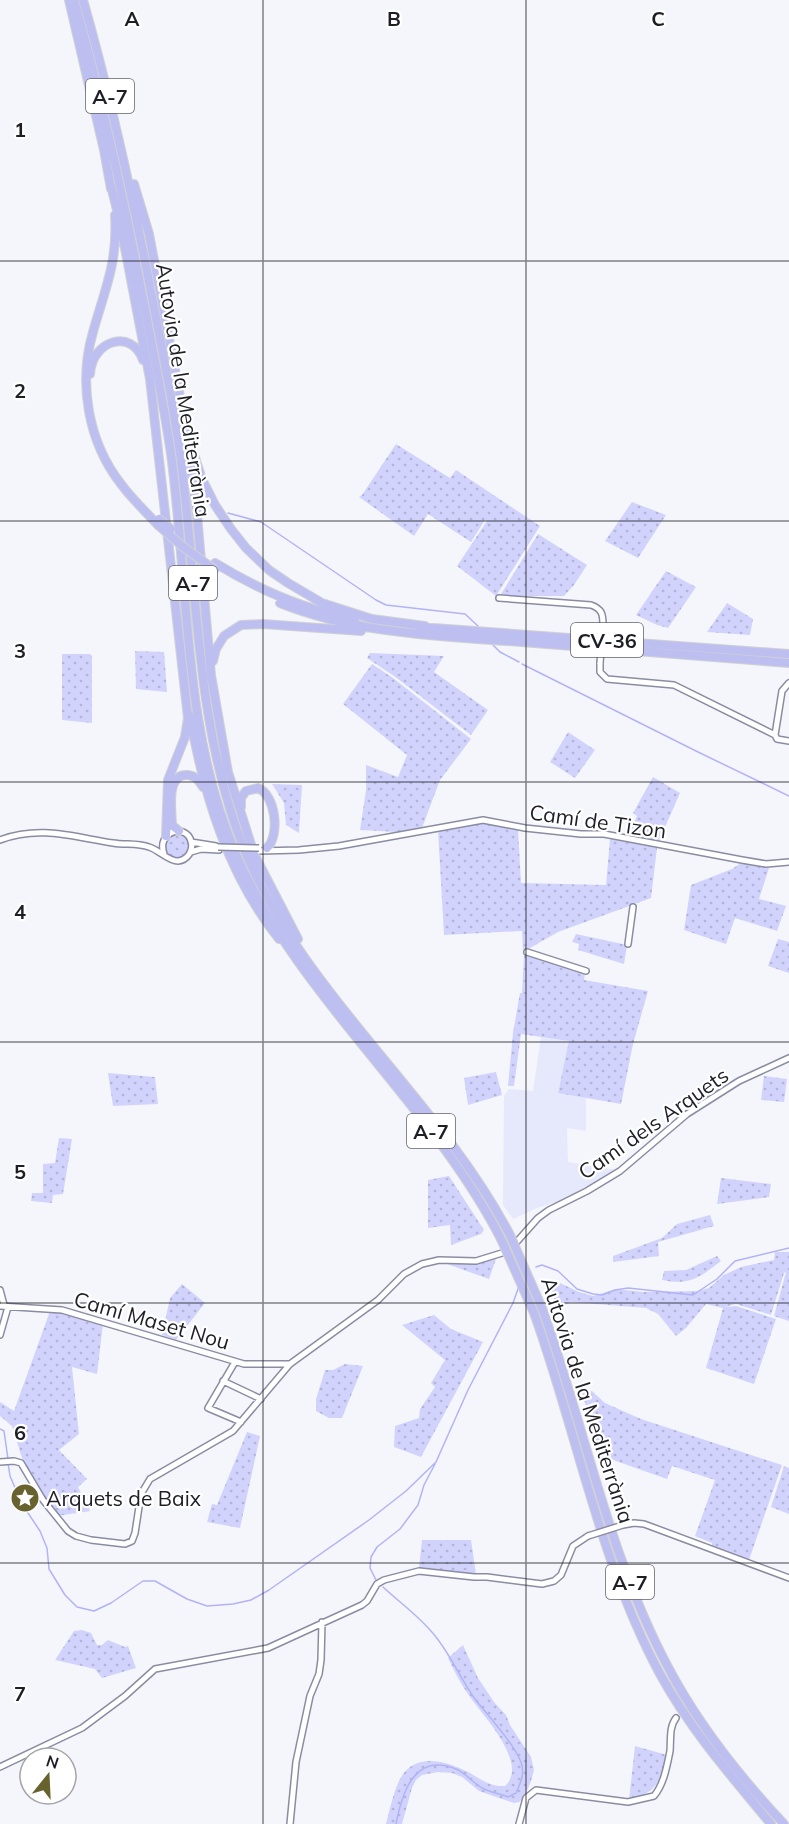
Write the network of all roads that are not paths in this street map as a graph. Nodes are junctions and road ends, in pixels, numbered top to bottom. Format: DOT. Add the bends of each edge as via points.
graph roads {
  1 [pos="69,0"];
  2 [pos="74,0"];
  3 [pos="83,0"];
  4 [pos="125,161"];
  5 [pos="111,186"];
  6 [pos="150,385"];
  7 [pos="187,433"];
  8 [pos="158,522"];
  9 [pos="215,567"];
  10 [pos="499,598"];
  11 [pos="425,626"];
  12 [pos="465,638"];
  13 [pos="789,654"];
  14 [pos="789,663"];
  15 [pos="183,679"];
  16 [pos="213,680"];
  17 [pos="789,683"];
  18 [pos="775,735"];
  19 [pos="789,741"];
  20 [pos="208,798"];
  21 [pos="241,818"];
  22 [pos="179,831"];
  23 [pos="164,839"];
  24 [pos="0,840"];
  25 [pos="191,842"];
  26 [pos="146,846"];
  27 [pos="218,848"];
  28 [pos="261,849"];
  29 [pos="191,852"];
  30 [pos="164,854"];
  31 [pos="789,862"];
  32 [pos="633,907"];
  33 [pos="628,944"];
  34 [pos="527,952"];
  35 [pos="303,953"];
  36 [pos="586,971"];
  37 [pos="308,976"];
  38 [pos="789,1058"];
  39 [pos="0,1290"];
  40 [pos="4,1306"];
  41 [pos="0,1335"];
  42 [pos="235,1362"];
  43 [pos="290,1364"];
  44 [pos="223,1381"];
  45 [pos="261,1399"];
  46 [pos="241,1422"];
  47 [pos="5,1461"];
  48 [pos="789,1578"];
  49 [pos="322,1622"];
  50 [pos="676,1718"];
  51 [pos="0,1767"];
  52 [pos="290,1824"];
  53 [pos="519,1824"];
  54 [pos="771,1824"];
  55 [pos="784,1824"];
  1 -- 5 [label="highway"];
  2 -- 37 [label="highway, Autovia de la Mediterrània / A-7" via="120,180 161,393 177,508 192,672 212,781 236,853 269,916"];
  3 -- 4 [label="highway, Autovia de la Mediterrània / A-7"];
  4 -- 7 [label="highway" via="149,234"];
  4 -- 35 [label="highway, Autovia de la Mediterrània / A-7" via="178,438 202,668 221,777 246,852 282,922"];
  5 -- 6 [label="highway"];
  5 -- 8 [label="highway" via="116,235 113,267 87,360 89,415 109,466"];
  6 -- 8 [label="highway" via="141,355 133,346 110,343 95,356 90,384 100,438 124,480"];
  6 -- 15 [label="highway"];
  7 -- 11 [label="highway" via="215,505 246,548 269,570 304,594 339,609 372,619"];
  7 -- 16 [label="highway"];
  8 -- 9 [label="highway, bridge" via="182,546"];
  9 -- 11 [label="highway" via="323,612 374,623"];
  9 -- 12 [label="highway" via="270,599 333,621"];
  10 -- 18 [label="street, bridge" via="591,605 603,615 600,672 607,679 674,685"];
  11 -- 13 [label="highway, CV-36"];
  12 -- 14 [label="highway, CV-36"];
  12 -- 16 [label="highway" via="242,625 229,632 216,649"];
  15 -- 20 [label="highway"];
  15 -- 23 [label="highway" via="188,718 168,780"];
  16 -- 21 [label="highway" via="228,772"];
  17 -- 18 [label="street" via="782,691"];
  18 -- 19 [label="street"];
  20 -- 22 [label="highway" via="197,778 190,775 176,780 172,788 172,825"];
  20 -- 37 [label="highway" via="250,899 301,972"];
  21 -- 28 [label="highway" via="240,803 246,791 258,788 267,794 275,834 272,842"];
  21 -- 35 [label="highway" via="260,868"];
  22 -- 23 [label="street"];
  22 -- 25 [label="street"];
  23 -- 26 [label="street"];
  23 -- 30 [label="street"];
  24 -- 26 [label="street" via="46,832"];
  25 -- 27 [label="street, Camí de Tizon"];
  25 -- 29 [label="street"];
  26 -- 30 [label="street"];
  27 -- 28 [label="street, Camí de Tizon, bridge"];
  27 -- 29 [label="street, Camí de Tizon"];
  28 -- 31 [label="street, Camí de Tizon" via="339,846 483,820 525,828 604,834 750,862"];
  29 -- 30 [label="street" via="180,861"];
  32 -- 33 [label="street"];
  34 -- 36 [label="street"];
  35 -- 55 [label="highway, Autovia de la Mediterrània / A-7, bridge" via="446,1136 510,1235 561,1362 609,1525 645,1620 694,1711"];
  37 -- 54 [label="highway, Autovia de la Mediterrània / A-7, bridge" via="439,1142 501,1239 534,1313 600,1528 637,1627 687,1717"];
  38 -- 43 [label="street, Camí dels Arquets" via="739,1081 693,1110 613,1175 538,1218 502,1253 476,1261 439,1260 411,1270 378,1300"];
  39 -- 40 [label="street"];
  40 -- 41 [label="street"];
  40 -- 42 [label="street, Camí Maset Nou" via="62,1310"];
  42 -- 43 [label="street, Camí Maset Nou"];
  42 -- 44 [label="street"];
  43 -- 45 [label="street, Camí dels Arquets"];
  44 -- 45 [label="street"];
  44 -- 46 [label="street" via="208,1407"];
  45 -- 46 [label="street, Camí dels Arquets"];
  46 -- 47 [label="street, Camí dels Arquets" via="226,1437 150,1479 141,1494 135,1533 125,1544 91,1540 68,1531 21,1463"];
  48 -- 49 [label="street, bridge" via="634,1523 588,1536 573,1546 561,1575 554,1581 542,1584 410,1572 384,1580 362,1605"];
  49 -- 51 [label="street" via="259,1650 155,1670 82,1728"];
  49 -- 52 [label="street" via="319,1674 310,1696 296,1762"];
  50 -- 53 [label="street" via="666,1770 654,1796 628,1802 536,1790 526,1798"];
}
